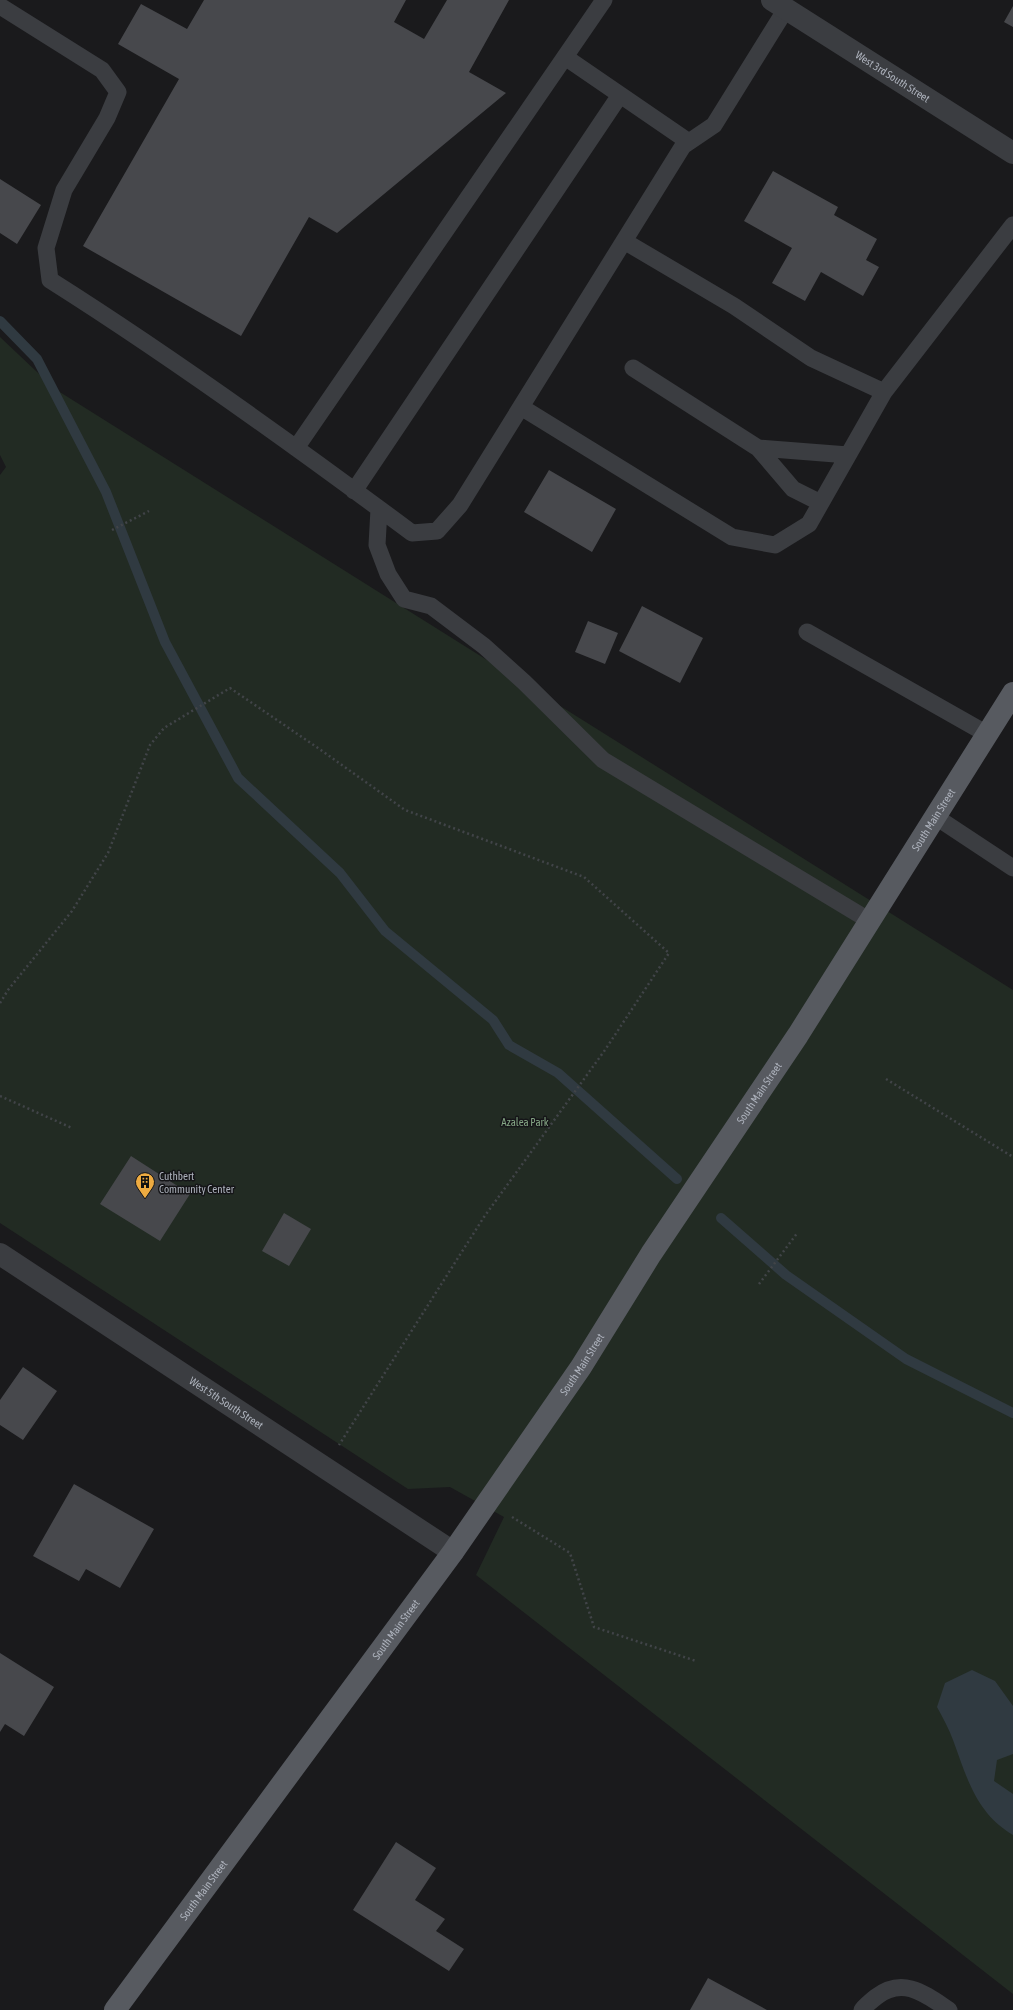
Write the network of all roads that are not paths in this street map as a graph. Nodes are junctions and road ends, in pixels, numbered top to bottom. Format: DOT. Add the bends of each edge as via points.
graph roads {
  1 [pos="604,0"];
  2 [pos="779,4"];
  3 [pos="0,6"];
  4 [pos="565,57"];
  5 [pos="620,95"];
  6 [pos="689,142"];
  7 [pos="1013,153"];
  8 [pos="1013,226"];
  9 [pos="624,241"];
  10 [pos="633,368"];
  11 [pos="884,392"];
  12 [pos="521,407"];
  13 [pos="296,448"];
  14 [pos="758,448"];
  15 [pos="848,455"];
  16 [pos="354,491"];
  17 [pos="821,502"];
  18 [pos="380,509"];
  19 [pos="807,632"];
  20 [pos="1013,693"];
  21 [pos="987,734"];
  22 [pos="936,817"];
  23 [pos="1013,868"];
  24 [pos="870,921"];
  25 [pos="0,1254"];
  26 [pos="453,1552"];
  27 [pos="115,2010"];
  28 [pos="862,2010"];
  29 [pos="948,2010"];
  1 -- 4 [label="lane"];
  2 -- 6 [label="lane" via="714,125"];
  2 -- 7 [label="street, West 3rd South Street"];
  3 -- 13 [label="lane" via="102,70 118,92 108,118 64,190 46,248 50,280 208,384"];
  4 -- 5 [label="lane"];
  4 -- 13 [label="lane"];
  5 -- 6 [label="lane"];
  5 -- 16 [label="lane"];
  6 -- 9 [label="lane" via="683,146"];
  8 -- 11 [label="lane"];
  9 -- 11 [label="lane" via="734,306 811,358"];
  9 -- 12 [label="lane"];
  10 -- 14 [label="lane"];
  11 -- 15 [label="lane"];
  12 -- 17 [label="lane" via="732,537 775,545 809,524"];
  12 -- 18 [label="lane" via="460,505 437,531 412,533"];
  13 -- 16 [label="lane"];
  14 -- 15 [label="lane"];
  14 -- 17 [label="lane" via="793,489"];
  15 -- 17 [label="lane"];
  16 -- 18 [label="lane"];
  18 -- 24 [label="lane" via="377,545 388,574 404,599 431,606 484,646 602,760"];
  19 -- 21 [label="lane"];
  20 -- 21 [label="main road, South Main Street"];
  21 -- 22 [label="main road, South Main Street"];
  22 -- 23 [label="lane"];
  22 -- 24 [label="main road, South Main Street"];
  24 -- 26 [label="main road, South Main Street" via="581,1367"];
  25 -- 26 [label="street, West 5th South Street"];
  26 -- 27 [label="main road, South Main Street"];
  28 -- 29 [label="lane" via="885,1990 903,1986 923,1993"];
}
